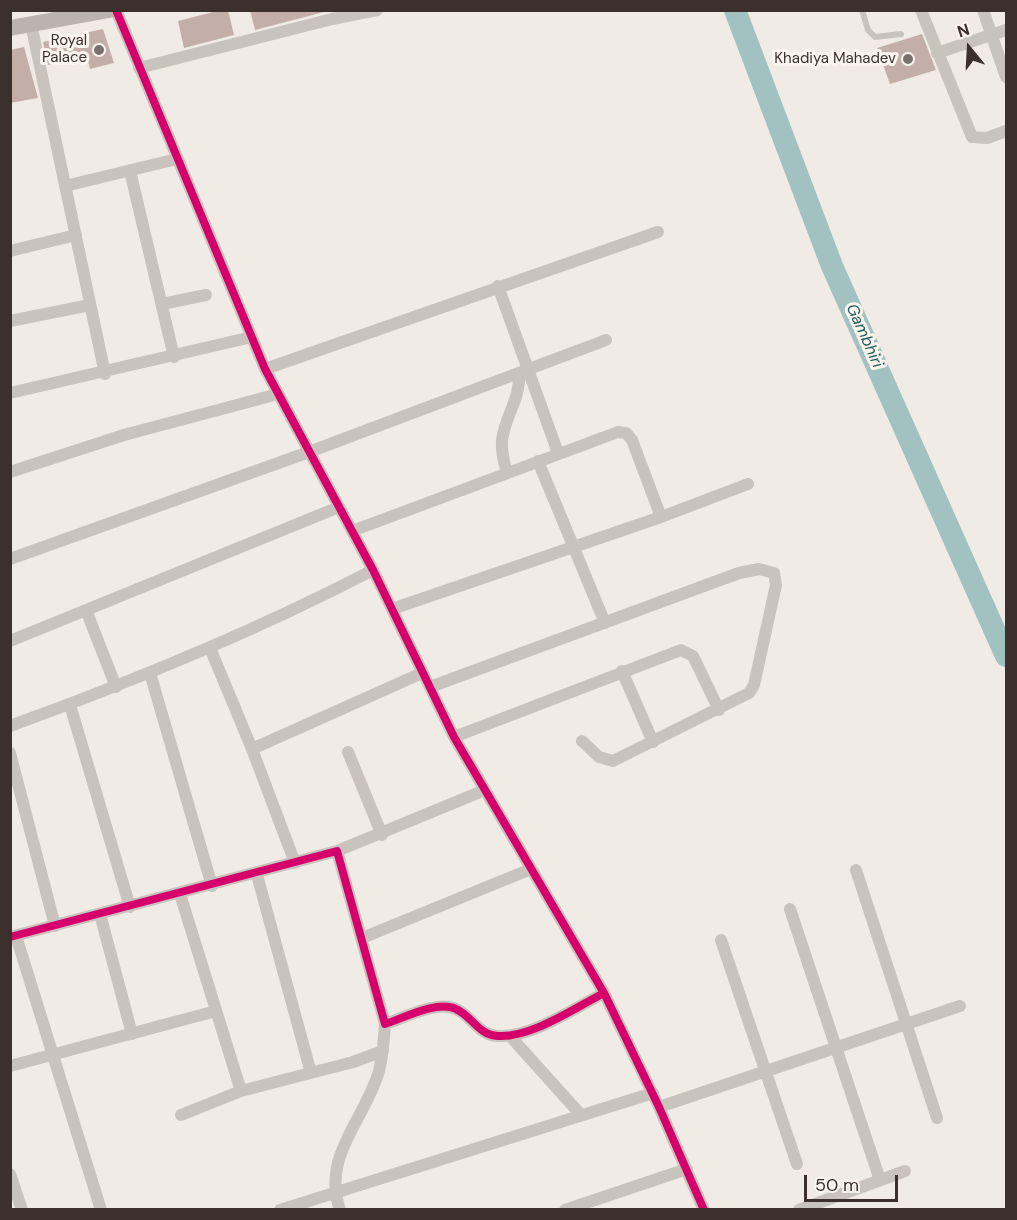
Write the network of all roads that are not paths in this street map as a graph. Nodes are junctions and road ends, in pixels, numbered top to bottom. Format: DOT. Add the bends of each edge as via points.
graph roads {
  1 [pos="109,10"];
  2 [pos="116,10"];
  3 [pos="377,10"];
  4 [pos="862,10"];
  5 [pos="921,10"];
  6 [pos="983,10"];
  7 [pos="331,15"];
  8 [pos="31,24"];
  9 [pos="10,28"];
  10 [pos="1006,30"];
  11 [pos="901,33"];
  12 [pos="991,35"];
  13 [pos="937,53"];
  14 [pos="140,68"];
  15 [pos="1006,77"];
  16 [pos="1006,131"];
  17 [pos="177,159"];
  18 [pos="130,171"];
  19 [pos="65,186"];
  20 [pos="658,232"];
  21 [pos="76,236"];
  22 [pos="10,251"];
  23 [pos="498,286"];
  24 [pos="206,295"];
  25 [pos="162,304"];
  26 [pos="90,305"];
  27 [pos="10,321"];
  28 [pos="252,338"];
  29 [pos="606,340"];
  30 [pos="174,357"];
  31 [pos="265,369"];
  32 [pos="524,371"];
  33 [pos="105,374"];
  34 [pos="10,393"];
  35 [pos="278,394"];
  36 [pos="309,452"];
  37 [pos="558,453"];
  38 [pos="538,461"];
  39 [pos="10,472"];
  40 [pos="507,473"];
  41 [pos="748,484"];
  42 [pos="339,507"];
  43 [pos="661,517"];
  44 [pos="352,531"];
  45 [pos="573,547"];
  46 [pos="10,560"];
  47 [pos="373,570"];
  48 [pos="392,609"];
  49 [pos="86,610"];
  50 [pos="605,623"];
  51 [pos="10,641"];
  52 [pos="210,648"];
  53 [pos="622,671"];
  54 [pos="150,673"];
  55 [pos="422,673"];
  56 [pos="116,687"];
  57 [pos="430,687"];
  58 [pos="70,705"];
  59 [pos="719,710"];
  60 [pos="10,726"];
  61 [pos="454,737"];
  62 [pos="582,741"];
  63 [pos="653,742"];
  64 [pos="252,749"];
  65 [pos="348,752"];
  66 [pos="10,753"];
  67 [pos="485,790"];
  68 [pos="382,835"];
  69 [pos="337,851"];
  70 [pos="295,864"];
  71 [pos="531,868"];
  72 [pos="856,870"];
  73 [pos="257,875"];
  74 [pos="212,886"];
  75 [pos="180,894"];
  76 [pos="130,907"];
  77 [pos="790,909"];
  78 [pos="100,914"];
  79 [pos="55,926"];
  80 [pos="13,937"];
  81 [pos="362,938"];
  82 [pos="721,940"];
  83 [pos="604,993"];
  84 [pos="960,1006"];
  85 [pos="216,1011"];
  86 [pos="385,1024"];
  87 [pos="906,1024"];
  88 [pos="132,1034"];
  89 [pos="510,1036"];
  90 [pos="837,1047"];
  91 [pos="383,1050"];
  92 [pos="51,1055"];
  93 [pos="10,1066"];
  94 [pos="765,1072"];
  95 [pos="311,1073"];
  96 [pos="241,1091"];
  97 [pos="652,1093"];
  98 [pos="659,1107"];
  99 [pos="181,1115"];
  100 [pos="581,1115"];
  101 [pos="937,1118"];
  102 [pos="797,1164"];
  103 [pos="687,1168"];
  104 [pos="905,1170"];
  105 [pos="10,1174"];
  106 [pos="880,1180"];
  107 [pos="333,1191"];
  108 [pos="22,1209"];
  109 [pos="101,1209"];
  110 [pos="280,1209"];
  111 [pos="340,1209"];
  112 [pos="565,1209"];
  113 [pos="704,1209"];
  114 [pos="799,1209"];
  1 -- 8 [label="street"];
  2 -- 14 [label="street"];
  3 -- 7 [label="street"];
  4 -- 11 [label="lane" via="868,30 875,37"];
  5 -- 13 [label="street"];
  6 -- 12 [label="street"];
  7 -- 14 [label="street"];
  8 -- 9 [label="street"];
  8 -- 19 [label="street"];
  10 -- 12 [label="street"];
  12 -- 13 [label="street"];
  12 -- 15 [label="street"];
  13 -- 16 [label="street" via="972,137 987,138"];
  14 -- 17 [label="street"];
  17 -- 18 [label="street"];
  17 -- 28 [label="street"];
  18 -- 19 [label="street"];
  18 -- 25 [label="street"];
  19 -- 21 [label="street"];
  20 -- 23 [label="street"];
  21 -- 22 [label="street"];
  21 -- 26 [label="street"];
  23 -- 31 [label="street"];
  23 -- 32 [label="street"];
  24 -- 25 [label="street"];
  25 -- 30 [label="street"];
  26 -- 27 [label="street"];
  26 -- 33 [label="street"];
  28 -- 30 [label="street"];
  28 -- 31 [label="street"];
  29 -- 32 [label="street"];
  30 -- 33 [label="street"];
  31 -- 35 [label="street"];
  32 -- 36 [label="street"];
  32 -- 37 [label="street"];
  32 -- 40 [label="street" via="502,438"];
  33 -- 34 [label="street"];
  35 -- 36 [label="street"];
  35 -- 39 [label="street" via="124,435"];
  36 -- 42 [label="street"];
  36 -- 46 [label="street"];
  37 -- 38 [label="street"];
  37 -- 43 [label="street" via="618,432 626,433 638,453"];
  38 -- 40 [label="street"];
  38 -- 45 [label="street"];
  40 -- 44 [label="street"];
  41 -- 43 [label="street"];
  42 -- 44 [label="street"];
  42 -- 49 [label="street"];
  43 -- 45 [label="street"];
  44 -- 47 [label="street"];
  45 -- 48 [label="street"];
  45 -- 50 [label="street"];
  47 -- 48 [label="street"];
  47 -- 52 [label="street"];
  48 -- 55 [label="street"];
  49 -- 51 [label="street"];
  49 -- 56 [label="street"];
  50 -- 57 [label="street"];
  50 -- 59 [label="street" via="739,573 759,568 774,573 776,585 754,685 743,698"];
  52 -- 54 [label="street"];
  52 -- 64 [label="street"];
  53 -- 59 [label="street" via="672,652 687,651"];
  53 -- 61 [label="street"];
  53 -- 63 [label="street"];
  54 -- 56 [label="street"];
  54 -- 74 [label="street"];
  55 -- 57 [label="street"];
  55 -- 64 [label="street"];
  56 -- 58 [label="street"];
  57 -- 61 [label="street"];
  58 -- 60 [label="street"];
  58 -- 76 [label="street"];
  59 -- 63 [label="street"];
  61 -- 67 [label="street"];
  62 -- 63 [label="street" via="606,761 621,759"];
  64 -- 70 [label="street"];
  65 -- 68 [label="street"];
  66 -- 79 [label="street"];
  67 -- 68 [label="street"];
  67 -- 71 [label="street"];
  68 -- 69 [label="street"];
  69 -- 70 [label="street"];
  69 -- 81 [label="street"];
  70 -- 73 [label="street"];
  71 -- 81 [label="street"];
  71 -- 83 [label="street"];
  72 -- 87 [label="street"];
  73 -- 74 [label="street"];
  73 -- 95 [label="street"];
  74 -- 75 [label="street"];
  75 -- 76 [label="street"];
  75 -- 85 [label="street"];
  76 -- 78 [label="street"];
  77 -- 90 [label="street"];
  78 -- 79 [label="street"];
  78 -- 88 [label="street"];
  79 -- 80 [label="street"];
  80 -- 92 [label="street"];
  81 -- 86 [label="street"];
  82 -- 94 [label="street"];
  83 -- 89 [label="street" via="529,1031"];
  83 -- 97 [label="street"];
  84 -- 87 [label="street"];
  85 -- 88 [label="street"];
  85 -- 96 [label="street"];
  86 -- 89 [label="street" via="447,1006 458,1009 482,1032"];
  86 -- 91 [label="street"];
  87 -- 90 [label="street"];
  87 -- 101 [label="street"];
  88 -- 92 [label="street"];
  89 -- 100 [label="street"];
  90 -- 94 [label="street"];
  90 -- 106 [label="street"];
  91 -- 95 [label="street"];
  91 -- 107 [label="street" via="379,1072 340,1152"];
  92 -- 93 [label="street"];
  92 -- 109 [label="street"];
  94 -- 98 [label="street"];
  94 -- 102 [label="street"];
  95 -- 96 [label="street"];
  96 -- 99 [label="street"];
  97 -- 98 [label="street"];
  97 -- 100 [label="street"];
  98 -- 103 [label="street"];
  100 -- 107 [label="street"];
  103 -- 112 [label="street"];
  103 -- 113 [label="street"];
  104 -- 106 [label="street"];
  105 -- 108 [label="street"];
  106 -- 114 [label="street"];
  107 -- 110 [label="street"];
  107 -- 111 [label="street"];
}
